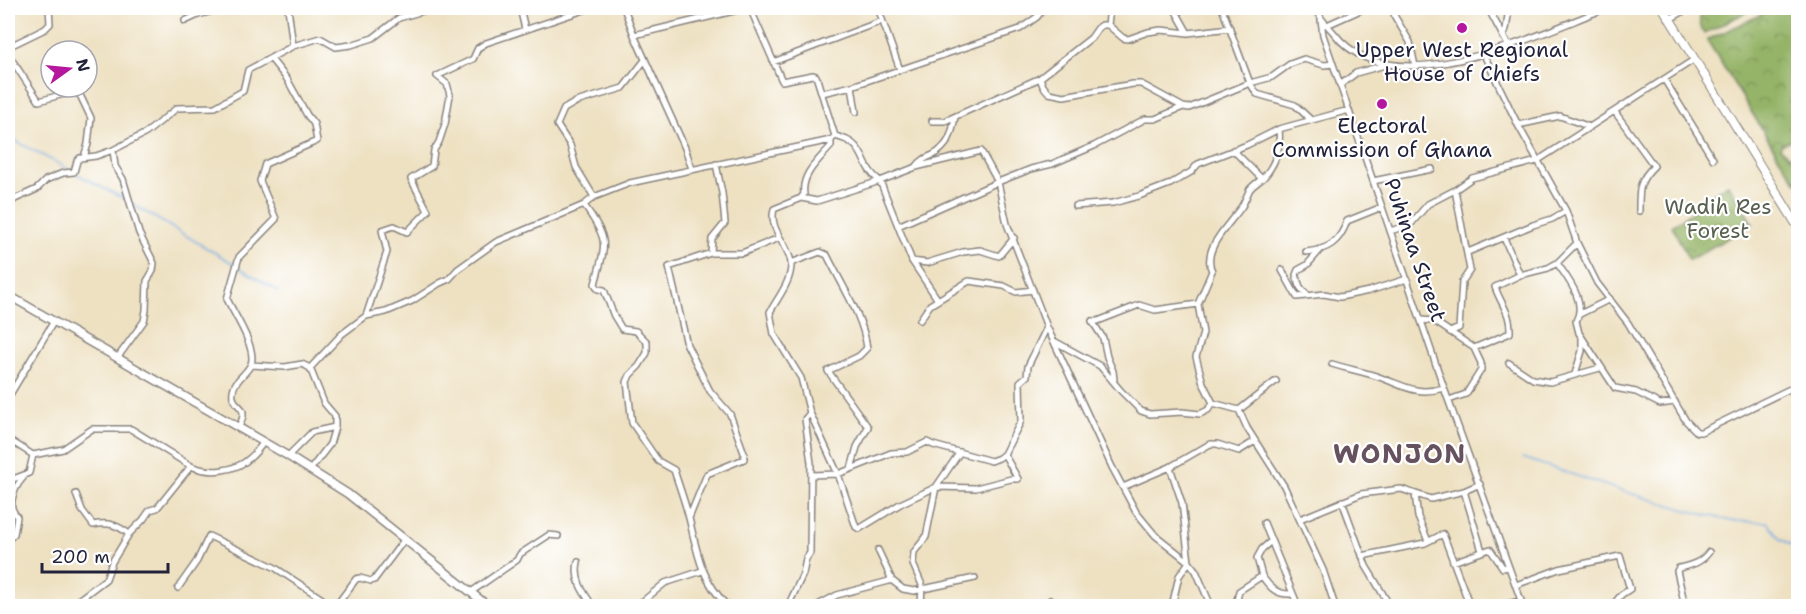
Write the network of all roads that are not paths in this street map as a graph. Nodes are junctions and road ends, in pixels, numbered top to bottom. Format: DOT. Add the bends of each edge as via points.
graph roads {
  1 [pos="49,8"];
  2 [pos="225,8"];
  3 [pos="288,8"];
  4 [pos="433,8"];
  5 [pos="520,8"];
  6 [pos="590,8"];
  7 [pos="624,8"];
  8 [pos="707,8"];
  9 [pos="748,8"];
  10 [pos="878,8"];
  11 [pos="1044,8"];
  12 [pos="1110,8"];
  13 [pos="1174,8"];
  14 [pos="1222,8"];
  15 [pos="1317,8"];
  16 [pos="1365,8"];
  17 [pos="1392,8"];
  18 [pos="1488,8"];
  19 [pos="1509,8"];
  20 [pos="1607,8"];
  21 [pos="1663,8"];
  22 [pos="1689,8"];
  23 [pos="713,16"];
  24 [pos="1670,19"];
  25 [pos="1321,20"];
  26 [pos="185,21"];
  27 [pos="882,21"];
  28 [pos="1108,25"];
  29 [pos="1327,25"];
  30 [pos="1230,28"];
  31 [pos="525,29"];
  32 [pos="1188,33"];
  33 [pos="634,35"];
  34 [pos="1503,37"];
  35 [pos="293,46"];
  36 [pos="8,47"];
  37 [pos="1509,47"];
  38 [pos="8,54"];
  39 [pos="1484,55"];
  40 [pos="271,58"];
  41 [pos="1695,59"];
  42 [pos="645,60"];
  43 [pos="773,62"];
  44 [pos="1333,64"];
  45 [pos="1387,64"];
  46 [pos="1415,66"];
  47 [pos="900,70"];
  48 [pos="1040,78"];
  49 [pos="1664,79"];
  50 [pos="1250,83"];
  51 [pos="1340,85"];
  52 [pos="852,86"];
  53 [pos="822,93"];
  54 [pos="1183,107"];
  55 [pos="1349,110"];
  56 [pos="856,112"];
  57 [pos="1615,112"];
  58 [pos="956,117"];
  59 [pos="1311,120"];
  60 [pos="932,121"];
  61 [pos="1518,125"];
  62 [pos="1590,127"];
  63 [pos="1279,129"];
  64 [pos="833,138"];
  65 [pos="113,150"];
  66 [pos="1233,150"];
  67 [pos="84,157"];
  68 [pos="1713,159"];
  69 [pos="1537,161"];
  70 [pos="716,164"];
  71 [pos="916,167"];
  72 [pos="692,169"];
  73 [pos="1432,169"];
  74 [pos="1262,179"];
  75 [pos="880,181"];
  76 [pos="1374,181"];
  77 [pos="998,182"];
  78 [pos="1455,190"];
  79 [pos="594,197"];
  80 [pos="801,198"];
  81 [pos="8,205"];
  82 [pos="584,205"];
  83 [pos="1075,206"];
  84 [pos="1382,207"];
  85 [pos="1566,210"];
  86 [pos="1639,211"];
  87 [pos="898,226"];
  88 [pos="1798,227"];
  89 [pos="1390,231"];
  90 [pos="779,238"];
  91 [pos="1014,238"];
  92 [pos="1504,238"];
  93 [pos="1577,243"];
  94 [pos="1320,249"];
  95 [pos="1306,252"];
  96 [pos="1468,252"];
  97 [pos="711,253"];
  98 [pos="912,261"];
  99 [pos="791,262"];
  100 [pos="1557,263"];
  101 [pos="1282,270"];
  102 [pos="1520,275"];
  103 [pos="1407,279"];
  104 [pos="1033,290"];
  105 [pos="8,295"];
  106 [pos="1307,295"];
  107 [pos="1610,299"];
  108 [pos="938,300"];
  109 [pos="1198,304"];
  110 [pos="1580,314"];
  111 [pos="366,316"];
  112 [pos="920,320"];
  113 [pos="1421,320"];
  114 [pos="54,321"];
  115 [pos="1047,327"];
  116 [pos="1450,332"];
  117 [pos="1582,337"];
  118 [pos="1054,341"];
  119 [pos="1474,348"];
  120 [pos="118,357"];
  121 [pos="1509,363"];
  122 [pos="1332,364"];
  123 [pos="251,365"];
  124 [pos="310,368"];
  125 [pos="1600,368"];
  126 [pos="1575,375"];
  127 [pos="1114,381"];
  128 [pos="1276,381"];
  129 [pos="1798,385"];
  130 [pos="1444,388"];
  131 [pos="8,398"];
  132 [pos="1449,400"];
  133 [pos="1675,402"];
  134 [pos="1213,403"];
  135 [pos="1239,410"];
  136 [pos="810,413"];
  137 [pos="335,427"];
  138 [pos="238,428"];
  139 [pos="8,439"];
  140 [pos="1255,441"];
  141 [pos="264,442"];
  142 [pos="960,452"];
  143 [pos="1004,454"];
  144 [pos="33,455"];
  145 [pos="288,456"];
  146 [pos="191,466"];
  147 [pos="1170,466"];
  148 [pos="851,469"];
  149 [pos="310,470"];
  150 [pos="29,473"];
  151 [pos="838,474"];
  152 [pos="811,475"];
  153 [pos="8,481"];
  154 [pos="1480,484"];
  155 [pos="936,487"];
  156 [pos="1123,487"];
  157 [pos="1464,491"];
  158 [pos="1415,494"];
  159 [pos="76,495"];
  160 [pos="1342,501"];
  161 [pos="689,518"];
  162 [pos="1300,519"];
  163 [pos="1264,523"];
  164 [pos="129,534"];
  165 [pos="558,536"];
  166 [pos="8,540"];
  167 [pos="404,540"];
  168 [pos="1271,541"];
  169 [pos="1428,541"];
  170 [pos="878,550"];
  171 [pos="1482,551"];
  172 [pos="1708,552"];
  173 [pos="1362,556"];
  174 [pos="578,562"];
  175 [pos="1189,562"];
  176 [pos="1453,562"];
  177 [pos="1508,567"];
  178 [pos="702,571"];
  179 [pos="1262,576"];
  180 [pos="975,578"];
  181 [pos="890,579"];
  182 [pos="1516,585"];
  183 [pos="178,588"];
  184 [pos="922,590"];
  185 [pos="471,592"];
  186 [pos="1292,594"];
  187 [pos="1050,600"];
  188 [pos="1522,604"];
  189 [pos="1616,605"];
  190 [pos="75,606"];
  191 [pos="334,606"];
  192 [pos="488,606"];
  193 [pos="593,606"];
  194 [pos="637,606"];
  195 [pos="726,606"];
  196 [pos="788,606"];
  197 [pos="816,606"];
  198 [pos="921,606"];
  199 [pos="1043,606"];
  200 [pos="1169,606"];
  201 [pos="1211,606"];
  202 [pos="1233,606"];
  203 [pos="1297,606"];
  204 [pos="1335,606"];
  205 [pos="1390,606"];
  206 [pos="1470,606"];
  207 [pos="1497,606"];
  208 [pos="1605,606"];
  209 [pos="1685,606"];
  1 -- 36 [label="street" via="50,24 45,29"];
  2 -- 26 [label="street"];
  3 -- 35 [label="street"];
  4 -- 35 [label="street" via="399,18 377,36 351,45 336,46 320,38"];
  5 -- 31 [label="street"];
  6 -- 31 [label="street"];
  7 -- 33 [label="street"];
  8 -- 23 [label="street"];
  9 -- 23 [label="street"];
  9 -- 43 [label="street"];
  10 -- 27 [label="street"];
  11 -- 47 [label="street" via="1020,28"];
  12 -- 28 [label="street"];
  13 -- 32 [label="street"];
  14 -- 30 [label="street"];
  15 -- 25 [label="street, Puhinaa Street"];
  16 -- 29 [label="street"];
  17 -- 46 [label="street" via="1410,42"];
  18 -- 34 [label="street"];
  19 -- 34 [label="street"];
  20 -- 37 [label="street"];
  21 -- 24 [label="main road"];
  22 -- 24 [label="street"];
  23 -- 33 [label="street"];
  24 -- 41 [label="main road"];
  25 -- 29 [label="street"];
  25 -- 44 [label="street, Puhinaa Street"];
  27 -- 43 [label="street"];
  27 -- 47 [label="street"];
  28 -- 32 [label="street" via="1128,39 1161,30"];
  28 -- 48 [label="street" via="1098,28 1091,38"];
  29 -- 45 [label="street" via="1340,42 1358,55"];
  30 -- 32 [label="street"];
  30 -- 50 [label="street"];
  31 -- 111 [label="street" via="486,43 478,48 473,59 437,76 447,84 450,95 445,123 432,166 411,179 428,211 407,232 394,226 382,230 387,252"];
  33 -- 42 [label="street"];
  34 -- 37 [label="street"];
  35 -- 40 [label="street"];
  37 -- 39 [label="street"];
  38 -- 67 [label="street" via="39,101 71,92 80,95 91,118"];
  39 -- 46 [label="street"];
  39 -- 61 [label="street"];
  40 -- 65 [label="street" via="248,70 243,90 215,107 177,108 146,133"];
  40 -- 123 [label="street" via="314,124 317,141 265,164 260,181 276,219 239,257 227,299 251,352"];
  41 -- 49 [label="street"];
  41 -- 88 [label="main road"];
  42 -- 72 [label="street"];
  42 -- 79 [label="street" via="623,88 576,102 564,109 557,125"];
  43 -- 53 [label="street" via="782,81 813,75"];
  44 -- 50 [label="street" via="1304,59 1272,77"];
  44 -- 51 [label="street, Puhinaa Street"];
  45 -- 46 [label="street"];
  45 -- 51 [label="street" via="1356,73"];
  47 -- 52 [label="street"];
  48 -- 54 [label="street" via="1049,93 1064,96 1141,84"];
  48 -- 58 [label="street"];
  49 -- 57 [label="street"];
  49 -- 68 [label="street"];
  50 -- 54 [label="street"];
  50 -- 59 [label="street" via="1257,94 1295,105"];
  51 -- 55 [label="street, Puhinaa Street"];
  52 -- 53 [label="street"];
  52 -- 56 [label="street"];
  53 -- 64 [label="street"];
  54 -- 77 [label="street" via="1138,122 1052,164"];
  55 -- 59 [label="street"];
  55 -- 76 [label="street, Puhinaa Street"];
  57 -- 62 [label="street"];
  57 -- 86 [label="street" via="1654,166 1640,184"];
  58 -- 60 [label="street"];
  58 -- 71 [label="street" via="946,146"];
  59 -- 63 [label="street"];
  61 -- 62 [label="street" via="1560,116"];
  61 -- 69 [label="street"];
  62 -- 69 [label="street"];
  63 -- 66 [label="street"];
  63 -- 74 [label="street" via="1281,143 1272,168"];
  64 -- 70 [label="street"];
  64 -- 75 [label="street" via="856,144 872,175"];
  64 -- 80 [label="street" via="831,146 807,174"];
  65 -- 67 [label="street"];
  65 -- 120 [label="street" via="139,233 154,263 147,281 144,321"];
  66 -- 74 [label="street"];
  66 -- 83 [label="street" via="1197,164 1170,184 1139,196"];
  67 -- 81 [label="street" via="77,161 74,172 46,180"];
  69 -- 78 [label="street" via="1472,178"];
  69 -- 85 [label="street"];
  70 -- 72 [label="street"];
  70 -- 97 [label="street" via="725,223 712,239"];
  71 -- 75 [label="street"];
  71 -- 77 [label="street" via="981,151"];
  72 -- 79 [label="street" via="630,183"];
  73 -- 76 [label="street"];
  74 -- 109 [label="street" via="1251,188 1209,255 1212,271"];
  75 -- 80 [label="street" via="817,201"];
  75 -- 87 [label="street"];
  76 -- 84 [label="street, Puhinaa Street"];
  77 -- 87 [label="street"];
  77 -- 91 [label="street"];
  78 -- 89 [label="street" via="1428,204 1410,225"];
  78 -- 96 [label="street"];
  79 -- 82 [label="street"];
  80 -- 90 [label="street" via="774,209 772,217"];
  82 -- 111 [label="street" via="496,242 412,301"];
  82 -- 161 [label="street" via="605,245 595,284 604,290 622,328 636,331 647,342 647,353 627,382 632,423 658,461 674,470"];
  84 -- 89 [label="street, Puhinaa Street"];
  84 -- 94 [label="street" via="1347,221 1337,242"];
  85 -- 92 [label="street"];
  85 -- 93 [label="street"];
  87 -- 98 [label="street"];
  89 -- 103 [label="street, Puhinaa Street"];
  90 -- 97 [label="street" via="742,253"];
  90 -- 99 [label="street"];
  91 -- 98 [label="street" via="999,255 980,250 927,263"];
  91 -- 104 [label="street"];
  92 -- 96 [label="street"];
  92 -- 102 [label="street"];
  93 -- 100 [label="street"];
  93 -- 107 [label="street" via="1597,283"];
  94 -- 95 [label="street"];
  94 -- 106 [label="street" via="1296,275"];
  96 -- 116 [label="street" via="1470,270 1462,282 1459,328"];
  97 -- 161 [label="street" via="669,267 687,345 710,391 730,414 744,459 707,474"];
  98 -- 108 [label="street"];
  99 -- 136 [label="street" via="787,284 770,312 774,334 801,378"];
  99 -- 148 [label="street" via="820,252 827,255 865,338 867,348 859,356 828,371 868,427 856,447"];
  100 -- 102 [label="street"];
  100 -- 110 [label="street" via="1577,295"];
  101 -- 106 [label="street" via="1297,297"];
  102 -- 119 [label="street" via="1495,287 1511,322 1510,333"];
  103 -- 106 [label="street" via="1340,297"];
  103 -- 113 [label="street, Puhinaa Street"];
  104 -- 108 [label="street" via="1016,292 1004,286 969,281"];
  104 -- 115 [label="street"];
  105 -- 114 [label="street"];
  107 -- 110 [label="street"];
  107 -- 133 [label="street"];
  108 -- 112 [label="street"];
  109 -- 127 [label="street" via="1155,310 1139,305 1092,321 1103,338"];
  109 -- 134 [label="street" via="1203,333 1196,357"];
  110 -- 117 [label="street" via="1576,321"];
  111 -- 124 [label="street" via="342,334"];
  113 -- 116 [label="street" via="1434,321"];
  113 -- 130 [label="street, Puhinaa Street"];
  114 -- 120 [label="street"];
  114 -- 131 [label="street"];
  115 -- 118 [label="street"];
  115 -- 143 [label="street" via="1027,376 1020,382 1021,421"];
  116 -- 119 [label="street"];
  117 -- 125 [label="street"];
  117 -- 126 [label="street"];
  118 -- 127 [label="street" via="1100,366"];
  118 -- 156 [label="street"];
  119 -- 132 [label="street" via="1481,370 1466,394"];
  120 -- 138 [label="street"];
  121 -- 126 [label="street" via="1537,380 1550,382"];
  122 -- 130 [label="street" via="1416,391"];
  123 -- 124 [label="street" via="285,368 302,364"];
  123 -- 138 [label="street" via="232,391 243,411"];
  124 -- 137 [label="street" via="324,403 335,416"];
  125 -- 126 [label="street"];
  125 -- 133 [label="street" via="1618,390 1636,392 1660,404"];
  127 -- 134 [label="street" via="1141,411 1150,414 1200,414"];
  128 -- 135 [label="street"];
  129 -- 133 [label="street" via="1701,432 1686,421"];
  130 -- 132 [label="street, Puhinaa Street"];
  132 -- 154 [label="street, Puhinaa Street"];
  134 -- 135 [label="street"];
  135 -- 140 [label="street"];
  136 -- 151 [label="street"];
  136 -- 152 [label="street" via="805,419"];
  137 -- 145 [label="street" via="312,432"];
  137 -- 149 [label="street" via="330,444"];
  138 -- 141 [label="street"];
  139 -- 144 [label="street"];
  140 -- 147 [label="street" via="1239,451 1210,444"];
  140 -- 162 [label="street"];
  141 -- 145 [label="street"];
  141 -- 146 [label="street" via="251,458 226,470"];
  142 -- 143 [label="street" via="991,461"];
  142 -- 148 [label="street" via="927,442 908,452 891,453"];
  142 -- 155 [label="street"];
  143 -- 155 [label="street" via="1018,480 976,488"];
  144 -- 146 [label="street" via="63,449 92,429 131,429"];
  144 -- 150 [label="street"];
  145 -- 149 [label="street"];
  146 -- 164 [label="street" via="157,508 150,510"];
  147 -- 156 [label="street"];
  147 -- 175 [label="street" via="1182,503"];
  148 -- 151 [label="street"];
  149 -- 167 [label="street" via="348,494"];
  150 -- 153 [label="street"];
  150 -- 166 [label="street" via="19,482 14,495 12,507 17,517 14,534"];
  151 -- 152 [label="street"];
  151 -- 155 [label="street" via="859,529"];
  152 -- 196 [label="street" via="810,553"];
  154 -- 157 [label="street"];
  154 -- 177 [label="street, Puhinaa Street"];
  155 -- 184 [label="street" via="926,537 914,552 913,564"];
  156 -- 175 [label="street" via="1136,512 1155,535"];
  157 -- 158 [label="street" via="1431,499"];
  157 -- 171 [label="street"];
  158 -- 160 [label="street" via="1401,489 1361,494"];
  158 -- 169 [label="street" via="1418,517"];
  159 -- 164 [label="street" via="93,525 108,522"];
  160 -- 162 [label="street"];
  160 -- 173 [label="street"];
  161 -- 178 [label="street"];
  162 -- 204 [label="street"];
  163 -- 168 [label="street"];
  164 -- 190 [label="street" via="106,579"];
  165 -- 185 [label="street" via="549,535"];
  167 -- 185 [label="street"];
  167 -- 191 [label="street" via="374,580 356,579"];
  168 -- 179 [label="street" via="1257,558"];
  168 -- 186 [label="street"];
  169 -- 173 [label="street"];
  169 -- 176 [label="street" via="1443,534"];
  170 -- 181 [label="street"];
  171 -- 176 [label="street"];
  171 -- 177 [label="street" via="1490,549 1503,568"];
  172 -- 209 [label="street" via="1696,564 1677,571"];
  173 -- 205 [label="street"];
  174 -- 193 [label="street" via="576,572 581,588"];
  175 -- 200 [label="street" via="1179,576"];
  175 -- 201 [label="street"];
  176 -- 206 [label="street"];
  177 -- 182 [label="street, Puhinaa Street"];
  178 -- 194 [label="street" via="664,583"];
  178 -- 195 [label="street"];
  179 -- 186 [label="street" via="1271,589"];
  179 -- 202 [label="street" via="1239,591"];
  180 -- 184 [label="street"];
  181 -- 184 [label="street" via="903,589"];
  181 -- 197 [label="street" via="837,595"];
  182 -- 188 [label="street, Puhinaa Street"];
  182 -- 189 [label="street" via="1559,569 1620,556 1630,589"];
  183 -- 191 [label="street" via="208,536 274,567"];
  184 -- 198 [label="street"];
  185 -- 192 [label="street"];
  186 -- 203 [label="street"];
  187 -- 199 [label="street"];
  188 -- 207 [label="street"];
  189 -- 208 [label="street"];
}
